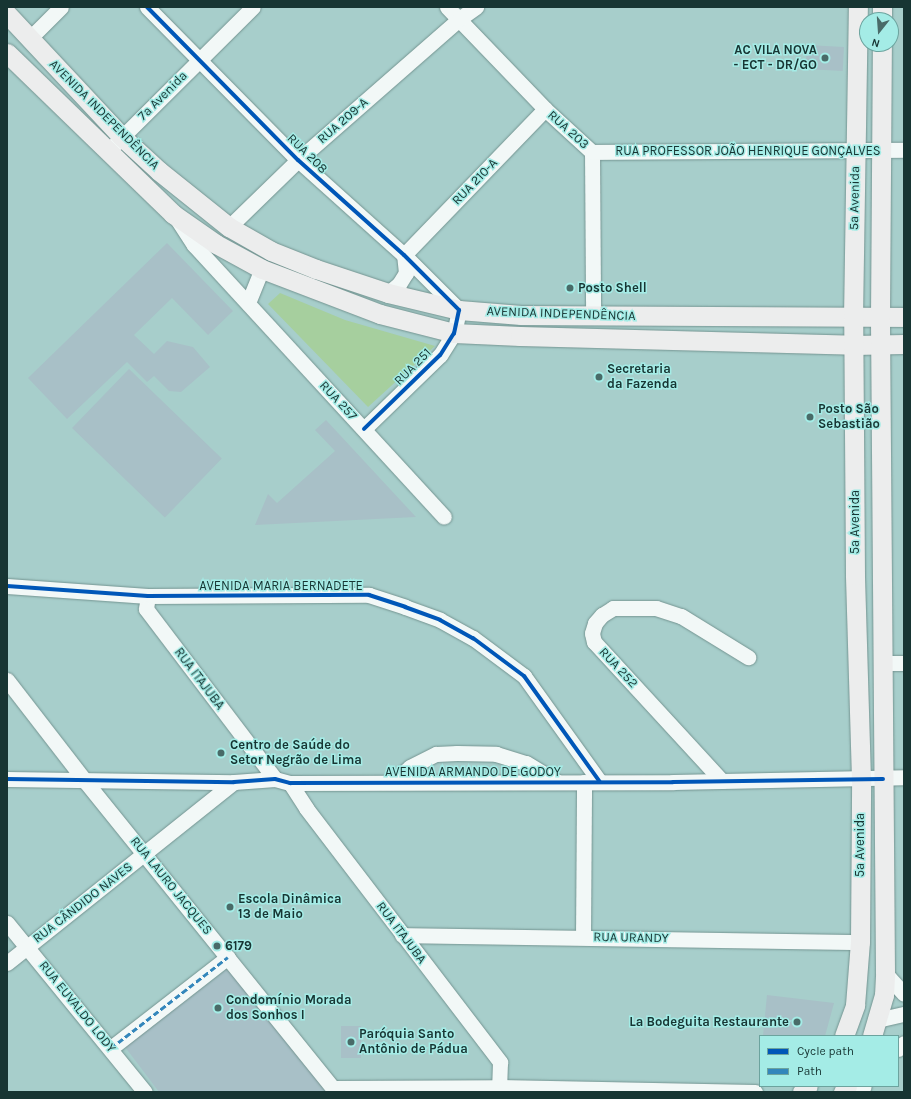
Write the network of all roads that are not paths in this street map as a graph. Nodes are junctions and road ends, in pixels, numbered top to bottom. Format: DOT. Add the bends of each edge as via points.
graph roads {
  1 [pos="61,7"];
  2 [pos="147,7"];
  3 [pos="253,7"];
  4 [pos="448,7"];
  5 [pos="476,7"];
  6 [pos="858,7"];
  7 [pos="7,14"];
  8 [pos="459,19"];
  9 [pos="29,39"];
  10 [pos="882,52"];
  11 [pos="8,56"];
  12 [pos="201,59"];
  13 [pos="545,109"];
  14 [pos="122,137"];
  15 [pos="855,150"];
  16 [pos="881,150"];
  17 [pos="904,150"];
  18 [pos="107,152"];
  19 [pos="592,152"];
  20 [pos="298,160"];
  21 [pos="159,171"];
  22 [pos="143,187"];
  23 [pos="173,214"];
  24 [pos="229,227"];
  25 [pos="404,255"];
  26 [pos="262,269"];
  27 [pos="388,293"];
  28 [pos="248,303"];
  29 [pos="459,310"];
  30 [pos="593,315"];
  31 [pos="880,317"];
  32 [pos="904,317"];
  33 [pos="853,318"];
  34 [pos="454,333"];
  35 [pos="880,344"];
  36 [pos="904,344"];
  37 [pos="854,345"];
  38 [pos="364,429"];
  39 [pos="444,517"];
  40 [pos="7,586"];
  41 [pos="148,596"];
  42 [pos="748,657"];
  43 [pos="882,663"];
  44 [pos="904,664"];
  45 [pos="7,680"];
  46 [pos="904,777"];
  47 [pos="883,778"];
  48 [pos="7,779"];
  49 [pos="275,779"];
  50 [pos="861,779"];
  51 [pos="85,781"];
  52 [pos="394,781"];
  53 [pos="722,781"];
  54 [pos="234,782"];
  55 [pos="558,782"];
  56 [pos="584,782"];
  57 [pos="600,782"];
  58 [pos="290,783"];
  59 [pos="146,854"];
  60 [pos="7,923"];
  61 [pos="402,935"];
  62 [pos="583,937"];
  63 [pos="860,942"];
  64 [pos="28,947"];
  65 [pos="228,957"];
  66 [pos="7,963"];
  67 [pos="885,973"];
  68 [pos="904,994"];
  69 [pos="904,1014"];
  70 [pos="874,1028"];
  71 [pos="844,1035"];
  72 [pos="111,1048"];
  73 [pos="499,1087"];
  74 [pos="334,1090"];
  75 [pos="145,1092"];
  76 [pos="755,1092"];
  1 -- 9 [label="street"];
  2 -- 12 [label="street, RUA 208"];
  3 -- 12 [label="street, 7ª Avenida"];
  4 -- 8 [label="street, RUA 203"];
  5 -- 8 [label="street, RUA 209-A"];
  6 -- 15 [label="main road, 5ª Avenida"];
  7 -- 9 [label="main road, AVENIDA INDEPENDÊNCIA"];
  8 -- 13 [label="street, RUA 203"];
  8 -- 20 [label="street, RUA 209-A"];
  9 -- 11 [label="main road"];
  9 -- 14 [label="main road, AVENIDA INDEPENDÊNCIA"];
  10 -- 16 [label="main road, 5ª Avenida"];
  11 -- 18 [label="main road, AVENIDA INDEPENDÊNCIA"];
  12 -- 14 [label="street, 7ª Avenida"];
  12 -- 20 [label="street, RUA 208"];
  13 -- 19 [label="street, RUA 203"];
  13 -- 25 [label="street, RUA 210-A"];
  14 -- 18 [label="street, 7ª Avenida"];
  14 -- 21 [label="main road, AVENIDA INDEPENDÊNCIA"];
  15 -- 16 [label="street, RUA PROFESSOR JOÃO HENRIQUE GONÇALVES"];
  15 -- 19 [label="street, RUA PROFESSOR JOÃO HENRIQUE GONÇALVES"];
  15 -- 33 [label="main road, 5ª Avenida"];
  16 -- 17 [label="street, RUA PROFESSOR JOÃO HENRIQUE GONÇALVES"];
  16 -- 31 [label="main road, 5ª Avenida"];
  18 -- 22 [label="main road, AVENIDA INDEPENDÊNCIA"];
  19 -- 30 [label="street, RUA 203"];
  20 -- 24 [label="street, RUA 209-A"];
  20 -- 25 [label="street, RUA 208"];
  21 -- 22 [label="main road"];
  21 -- 24 [label="main road, AVENIDA INDEPENDÊNCIA"];
  22 -- 23 [label="main road, AVENIDA INDEPENDÊNCIA"];
  23 -- 26 [label="main road, AVENIDA INDEPENDÊNCIA" via="216,244"];
  23 -- 28 [label="street, RUA 257" via="194,245"];
  24 -- 27 [label="main road, AVENIDA INDEPENDÊNCIA" via="271,251"];
  25 -- 27 [label="street" via="406,273 399,284"];
  25 -- 29 [label="street, RUA 208"];
  26 -- 28 [label="street"];
  26 -- 34 [label="main road, AVENIDA INDEPENDÊNCIA" via="380,314"];
  27 -- 29 [label="main road, AVENIDA INDEPENDÊNCIA"];
  28 -- 38 [label="street, RUA 257"];
  29 -- 30 [label="main road, AVENIDA INDEPENDÊNCIA" via="521,315"];
  29 -- 34 [label="street, RUA 251"];
  30 -- 33 [label="main road, AVENIDA INDEPENDÊNCIA"];
  31 -- 32 [label="main road, AVENIDA INDEPENDÊNCIA"];
  31 -- 33 [label="main road, AVENIDA INDEPENDÊNCIA"];
  31 -- 35 [label="main road, 5ª Avenida"];
  33 -- 37 [label="main road, 5ª Avenida"];
  34 -- 37 [label="main road, AVENIDA INDEPENDÊNCIA"];
  34 -- 38 [label="street, RUA 251" via="440,356"];
  35 -- 36 [label="main road, AVENIDA INDEPENDÊNCIA"];
  35 -- 37 [label="main road, AVENIDA INDEPENDÊNCIA"];
  35 -- 43 [label="main road, 5ª Avenida"];
  37 -- 50 [label="main road, 5ª Avenida" via="855,575"];
  38 -- 39 [label="street, RUA 257"];
  40 -- 41 [label="street, AVENIDA MARIA BERNADETE"];
  41 -- 49 [label="street, RUA ITAJUBA" via="146,609"];
  41 -- 57 [label="street, AVENIDA MARIA BERNADETE" via="369,596 440,620 472,638 524,676"];
  42 -- 53 [label="street, RUA 252" via="681,616 656,608 614,608 599,619 592,633 594,642"];
  43 -- 44 [label="street"];
  43 -- 47 [label="main road, 5ª Avenida"];
  45 -- 51 [label="street, RUA LAURO JACQUES"];
  46 -- 47 [label="street, AVENIDA ARMANDO DE GODOY"];
  47 -- 50 [label="street, AVENIDA ARMANDO DE GODOY"];
  47 -- 67 [label="main road, 5ª Avenida"];
  48 -- 51 [label="street, AVENIDA ARMANDO DE GODOY"];
  49 -- 54 [label="street, AVENIDA ARMANDO DE GODOY"];
  49 -- 58 [label="street, AVENIDA ARMANDO DE GODOY"];
  50 -- 53 [label="street, AVENIDA ARMANDO DE GODOY"];
  50 -- 63 [label="main road, 5ª Avenida"];
  51 -- 54 [label="street, AVENIDA ARMANDO DE GODOY"];
  51 -- 59 [label="street, RUA LAURO JACQUES"];
  52 -- 55 [label="street, AVENIDA ARMANDO DE GODOY"];
  52 -- 55 [label="street" via="410,767 436,754 457,753 496,754 526,763"];
  52 -- 58 [label="street, AVENIDA ARMANDO DE GODOY"];
  53 -- 57 [label="street, AVENIDA ARMANDO DE GODOY"];
  54 -- 59 [label="street, RUA CÂNDIDO NAVES"];
  55 -- 56 [label="street, AVENIDA ARMANDO DE GODOY"];
  56 -- 57 [label="street, AVENIDA ARMANDO DE GODOY"];
  56 -- 62 [label="street"];
  58 -- 61 [label="street, RUA ITAJUBA"];
  59 -- 64 [label="street, RUA CÂNDIDO NAVES"];
  59 -- 65 [label="street, RUA LAURO JACQUES"];
  60 -- 64 [label="street, RUA EUVALDO LODY"];
  61 -- 62 [label="street, RUA URANDY"];
  61 -- 73 [label="street, RUA ITAJUBA" via="500,1062"];
  62 -- 63 [label="street, RUA URANDY"];
  63 -- 71 [label="main road, 5ª Avenida" via="856,1005"];
  64 -- 66 [label="street, RUA CÂNDIDO NAVES"];
  64 -- 72 [label="street, RUA EUVALDO LODY"];
  65 -- 72 [label="street"];
  65 -- 74 [label="street, RUA LAURO JACQUES"];
  67 -- 68 [label="street"];
  67 -- 70 [label="main road, 5ª Avenida" via="884,995"];
  69 -- 70 [label="street"];
  70 -- 71 [label="main road"];
  72 -- 75 [label="street, RUA EUVALDO LODY"];
  73 -- 74 [label="street"];
  73 -- 76 [label="street"];
}
